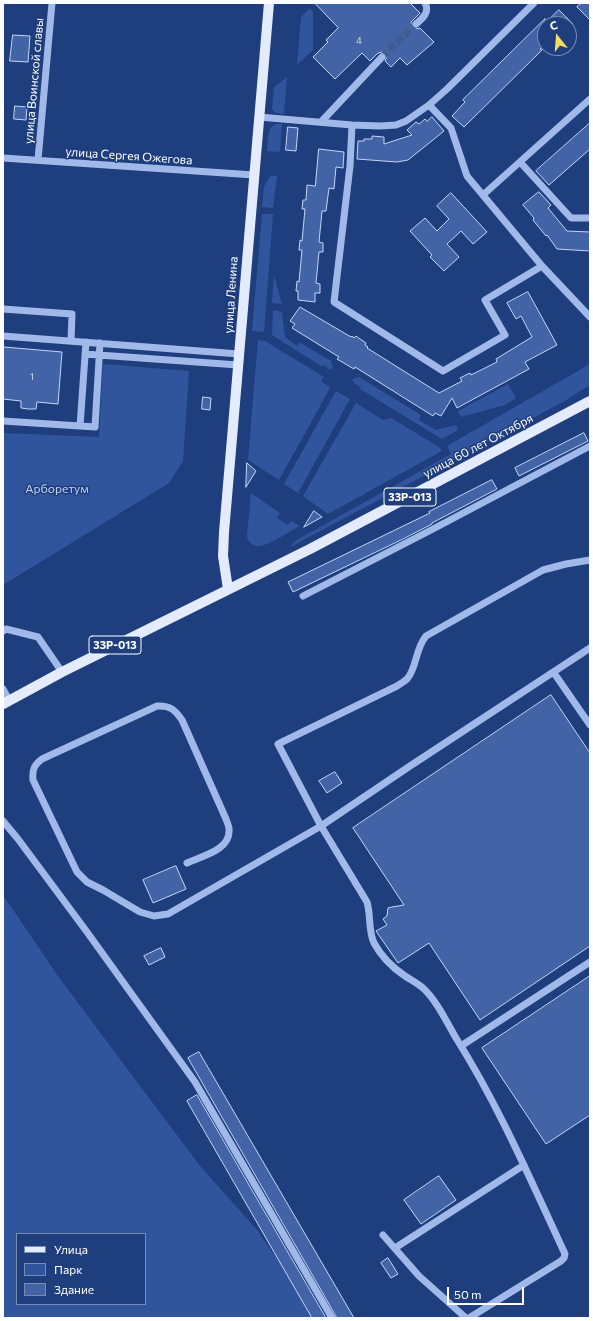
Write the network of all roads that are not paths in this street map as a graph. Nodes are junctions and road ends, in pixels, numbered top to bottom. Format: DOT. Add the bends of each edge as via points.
graph roads {
  1 [pos="52,3"];
  2 [pos="269,3"];
  3 [pos="425,3"];
  4 [pos="534,3"];
  5 [pos="416,24"];
  6 [pos="382,57"];
  7 [pos="590,99"];
  8 [pos="429,105"];
  9 [pos="259,117"];
  10 [pos="321,122"];
  11 [pos="352,125"];
  12 [pos="3,158"];
  13 [pos="38,160"];
  14 [pos="520,162"];
  15 [pos="254,175"];
  16 [pos="483,195"];
  17 [pos="590,218"];
  18 [pos="542,266"];
  19 [pos="3,308"];
  20 [pos="590,317"];
  21 [pos="3,336"];
  22 [pos="71,341"];
  23 [pos="86,342"];
  24 [pos="100,343"];
  25 [pos="85,354"];
  26 [pos="239,354"];
  27 [pos="99,355"];
  28 [pos="238,365"];
  29 [pos="589,404"];
  30 [pos="3,421"];
  31 [pos="80,426"];
  32 [pos="590,446"];
  33 [pos="590,560"];
  34 [pos="228,589"];
  35 [pos="303,596"];
  36 [pos="3,631"];
  37 [pos="590,648"];
  38 [pos="62,672"];
  39 [pos="554,673"];
  40 [pos="3,689"];
  41 [pos="6,702"];
  42 [pos="590,725"];
  43 [pos="3,821"];
  44 [pos="321,826"];
  45 [pos="187,862"];
  46 [pos="590,962"];
  47 [pos="461,1046"];
  48 [pos="524,1165"];
  49 [pos="383,1235"];
  50 [pos="395,1248"];
  51 [pos="332,1318"];
  52 [pos="466,1318"];
  53 [pos="469,1318"];
  1 -- 13 [label="street, улица Воинской славы"];
  2 -- 9 [label="main road, улица Ленина"];
  3 -- 5 [label="street" via="426,14"];
  4 -- 8 [label="street"];
  6 -- 10 [label="street"];
  7 -- 14 [label="street"];
  8 -- 11 [label="street" via="416,116 396,125"];
  8 -- 16 [label="street" via="451,128 467,176"];
  9 -- 10 [label="street"];
  9 -- 15 [label="main road, улица Ленина"];
  10 -- 11 [label="street"];
  11 -- 18 [label="street" via="350,166 334,302 443,371 505,335 485,300"];
  12 -- 13 [label="street, улица Сергея Ожегова"];
  13 -- 15 [label="street, улица Сергея Ожегова"];
  14 -- 16 [label="street"];
  14 -- 17 [label="street" via="571,218"];
  15 -- 26 [label="main road, улица Ленина"];
  16 -- 18 [label="street"];
  18 -- 20 [label="street"];
  19 -- 22 [label="street" via="72,314"];
  21 -- 22 [label="street"];
  22 -- 23 [label="street"];
  23 -- 24 [label="street"];
  23 -- 25 [label="street"];
  24 -- 26 [label="street"];
  24 -- 27 [label="street"];
  25 -- 27 [label="street"];
  25 -- 31 [label="street"];
  26 -- 28 [label="main road, улица Ленина"];
  27 -- 28 [label="street"];
  27 -- 31 [label="street" via="95,427"];
  28 -- 34 [label="main road, улица Ленина" via="223,556"];
  29 -- 34 [label="main road, улица 60 лет Октября / 33Р-013"];
  30 -- 31 [label="street"];
  32 -- 35 [label="street"];
  33 -- 44 [label="street" via="543,570 426,636 421,642 411,675 406,680 278,744"];
  34 -- 38 [label="main road, 33Р-013"];
  36 -- 38 [label="street" via="6,629 38,637"];
  37 -- 39 [label="street"];
  38 -- 41 [label="main road, 33Р-013"];
  39 -- 42 [label="street"];
  39 -- 44 [label="street"];
  40 -- 41 [label="street"];
  43 -- 51 [label="street" via="195,1082"];
  44 -- 45 [label="street" via="168,914 154,916 140,912 87,882 77,872 33,780 35,764 157,706 171,707 182,720 229,829 224,845"];
  44 -- 47 [label="street" via="367,902 371,935 381,953 392,966 429,995"];
  46 -- 47 [label="street"];
  47 -- 48 [label="street"];
  48 -- 50 [label="street"];
  48 -- 53 [label="street" via="565,1254 564,1258"];
  49 -- 50 [label="street"];
  50 -- 52 [label="street" via="419,1276"];
}
